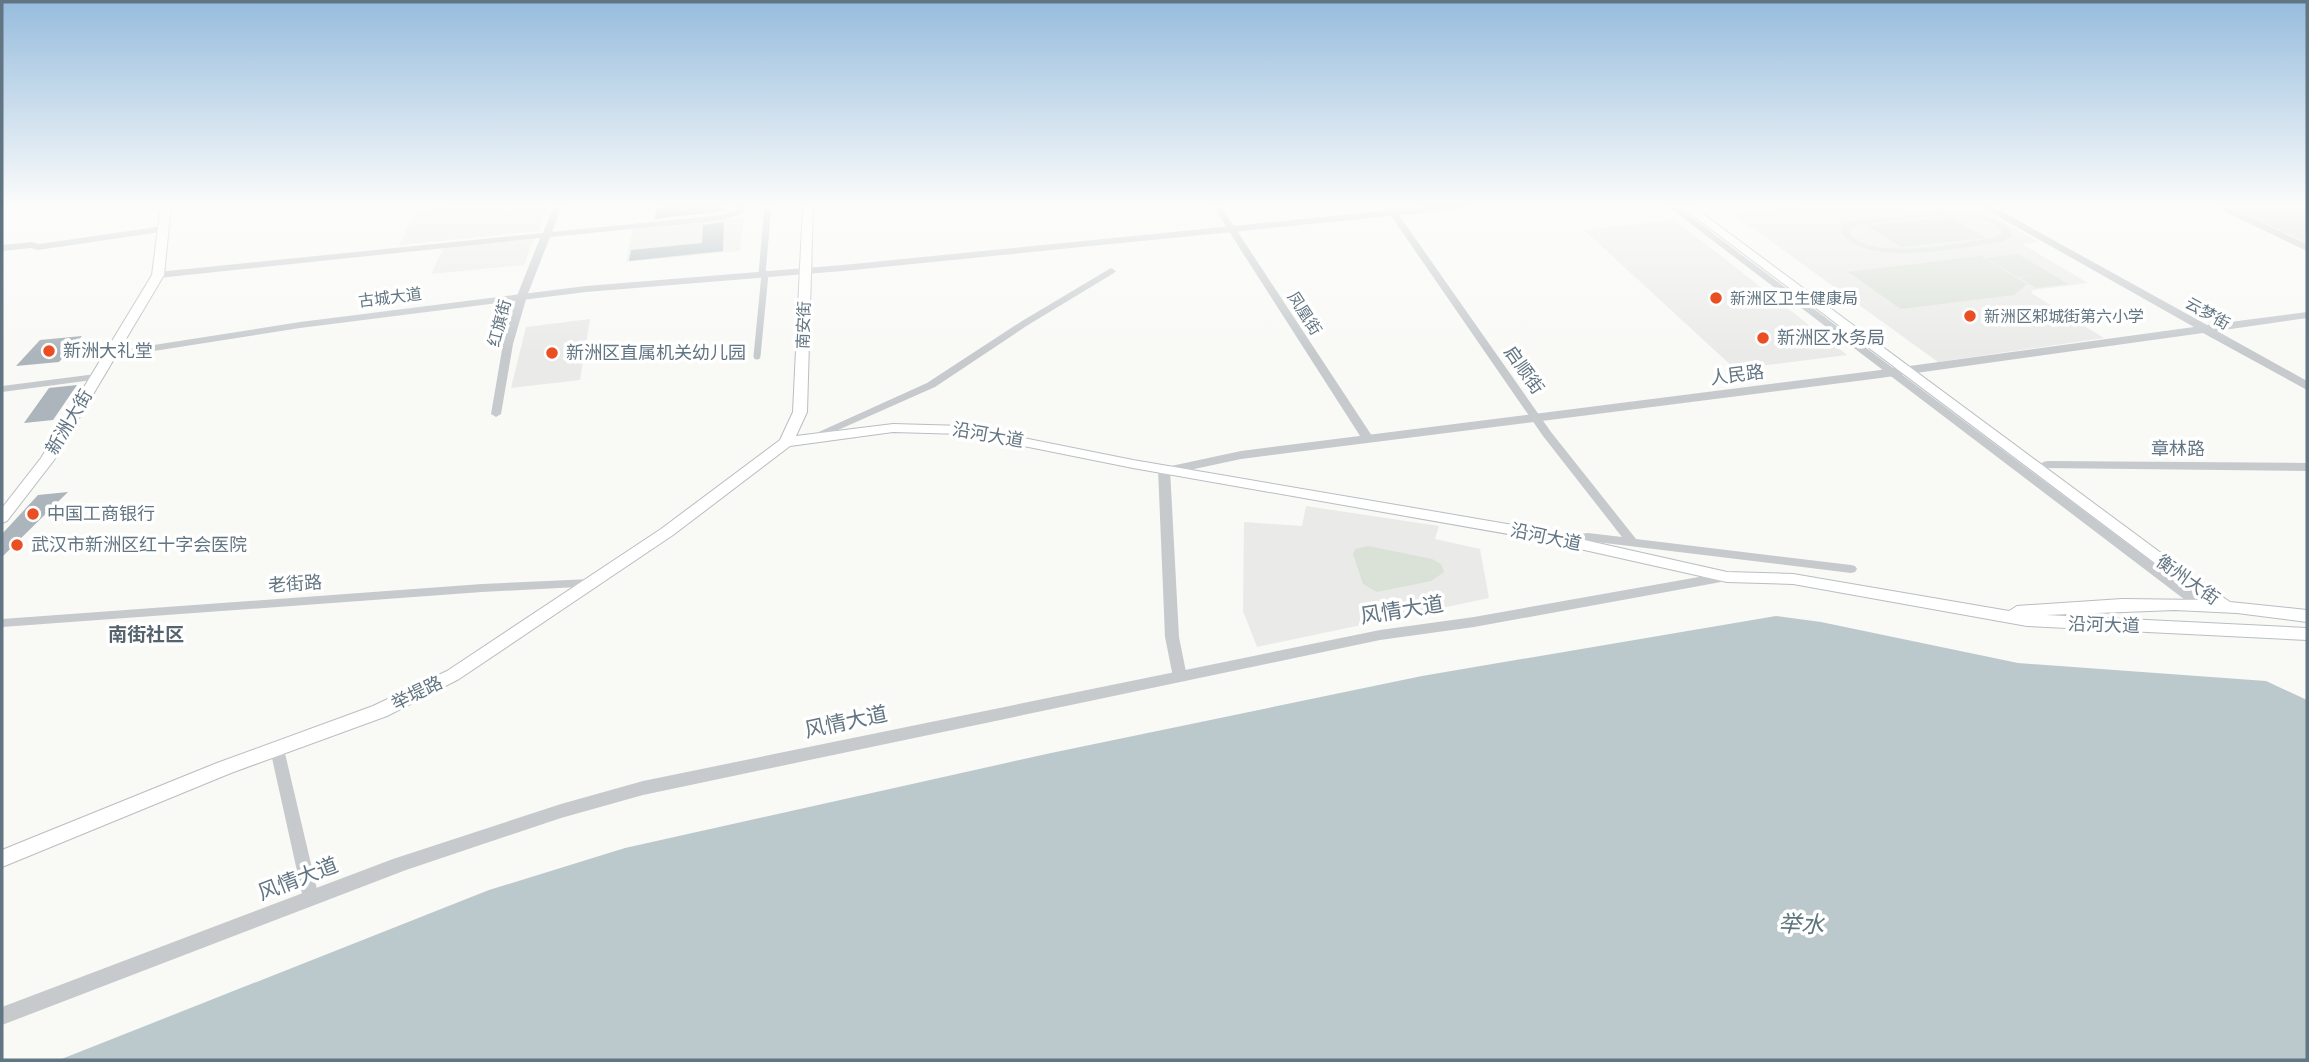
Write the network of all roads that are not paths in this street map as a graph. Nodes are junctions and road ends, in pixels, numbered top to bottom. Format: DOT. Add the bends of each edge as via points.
graph roads {
  1 [pos="161,255"];
  2 [pos="347,255"];
  3 [pos="539,255"];
  4 [pos="764,255"];
  5 [pos="806,255"];
  6 [pos="973,255"];
  7 [pos="1249,255"];
  8 [pos="1424,255"];
  9 [pos="1740,255"];
  10 [pos="1750,255"];
  11 [pos="1758,255"];
  12 [pos="2072,255"];
  13 [pos="806,271"];
  14 [pos="1111,271"];
  15 [pos="763,274"];
  16 [pos="158,275"];
  17 [pos="523,296"];
  18 [pos="2307,315"];
  19 [pos="2206,329"];
  20 [pos="109,355"];
  21 [pos="757,356"];
  22 [pos="1905,371"];
  23 [pos="96,377"];
  24 [pos="2307,386"];
  25 [pos="2,389"];
  26 [pos="496,414"];
  27 [pos="1536,418"];
  28 [pos="1368,439"];
  29 [pos="807,440"];
  30 [pos="786,442"];
  31 [pos="2048,466"];
  32 [pos="2307,467"];
  33 [pos="1168,470"];
  34 [pos="2,518"];
  35 [pos="1561,540"];
  36 [pos="1632,542"];
  37 [pos="1852,569"];
  38 [pos="1727,577"];
  39 [pos="591,583"];
  40 [pos="2202,606"];
  41 [pos="2225,606"];
  42 [pos="1990,614"];
  43 [pos="2307,616"];
  44 [pos="2,623"];
  45 [pos="2307,634"];
  46 [pos="1180,677"];
  47 [pos="277,749"];
  48 [pos="2,859"];
  49 [pos="311,898"];
  50 [pos="2,1016"];
  1 -- 16 [label="main road, 新洲大街"];
  2 -- 16 [label="street"];
  3 -- 17 [label="street, 红旗街"];
  4 -- 15 [label="street"];
  5 -- 13 [label="main road, 南安街"];
  6 -- 13 [label="street, 古城大道"];
  7 -- 28 [label="street, 凤凰街"];
  8 -- 27 [label="street, 启顺街"];
  9 -- 22 [label="street"];
  10 -- 22 [label="main road, 衡州大街"];
  11 -- 22 [label="main road, 衡州大街"];
  12 -- 19 [label="street, 云梦街"];
  13 -- 15 [label="street, 古城大道"];
  13 -- 30 [label="main road, 南安街" via="800,412"];
  14 -- 29 [label="street" via="931,385"];
  15 -- 17 [label="street, 古城大道"];
  15 -- 21 [label="street"];
  16 -- 20 [label="main road, 新洲大街"];
  17 -- 20 [label="street, 古城大道"];
  17 -- 26 [label="street, 红旗街" via="508,344"];
  18 -- 19 [label="street, 人民路"];
  19 -- 22 [label="street, 人民路"];
  19 -- 24 [label="street, 云梦街"];
  20 -- 23 [label="main road, 新洲大街"];
  22 -- 27 [label="street, 人民路"];
  22 -- 31 [label="main road, 衡州大街"];
  22 -- 40 [label="street"];
  22 -- 41 [label="main road, 衡州大街"];
  23 -- 25 [label="street"];
  23 -- 34 [label="main road, 新洲大街" via="47,460"];
  27 -- 28 [label="street, 人民路"];
  27 -- 36 [label="street, 启顺街"];
  28 -- 33 [label="street, 人民路" via="1241,455"];
  29 -- 30 [label="main road, 沿河大道"];
  29 -- 33 [label="main road, 沿河大道" via="893,428 950,428"];
  30 -- 39 [label="main road, 举堤路"];
  31 -- 32 [label="street, 章林路"];
  31 -- 41 [label="main road, 衡州大街" via="2196,574"];
  33 -- 35 [label="main road, 沿河大道"];
  33 -- 46 [label="street" via="1172,637"];
  35 -- 36 [label="street" via="1588,537"];
  35 -- 38 [label="main road, 沿河大道"];
  36 -- 37 [label="street"];
  38 -- 42 [label="main road, 沿河大道" via="1793,579"];
  38 -- 46 [label="street, 风情大道" via="1380,635"];
  39 -- 44 [label="street, 老街路"];
  39 -- 47 [label="main road, 举堤路" via="430,687"];
  40 -- 41 [label="main road"];
  40 -- 42 [label="main road" via="2091,606"];
  41 -- 43 [label="main road"];
  42 -- 45 [label="main road, 沿河大道" via="2068,624"];
  46 -- 49 [label="street, 风情大道" via="643,788 481,835"];
  47 -- 48 [label="main road, 举堤路"];
  47 -- 49 [label="street"];
  49 -- 50 [label="street, 风情大道"];
}
